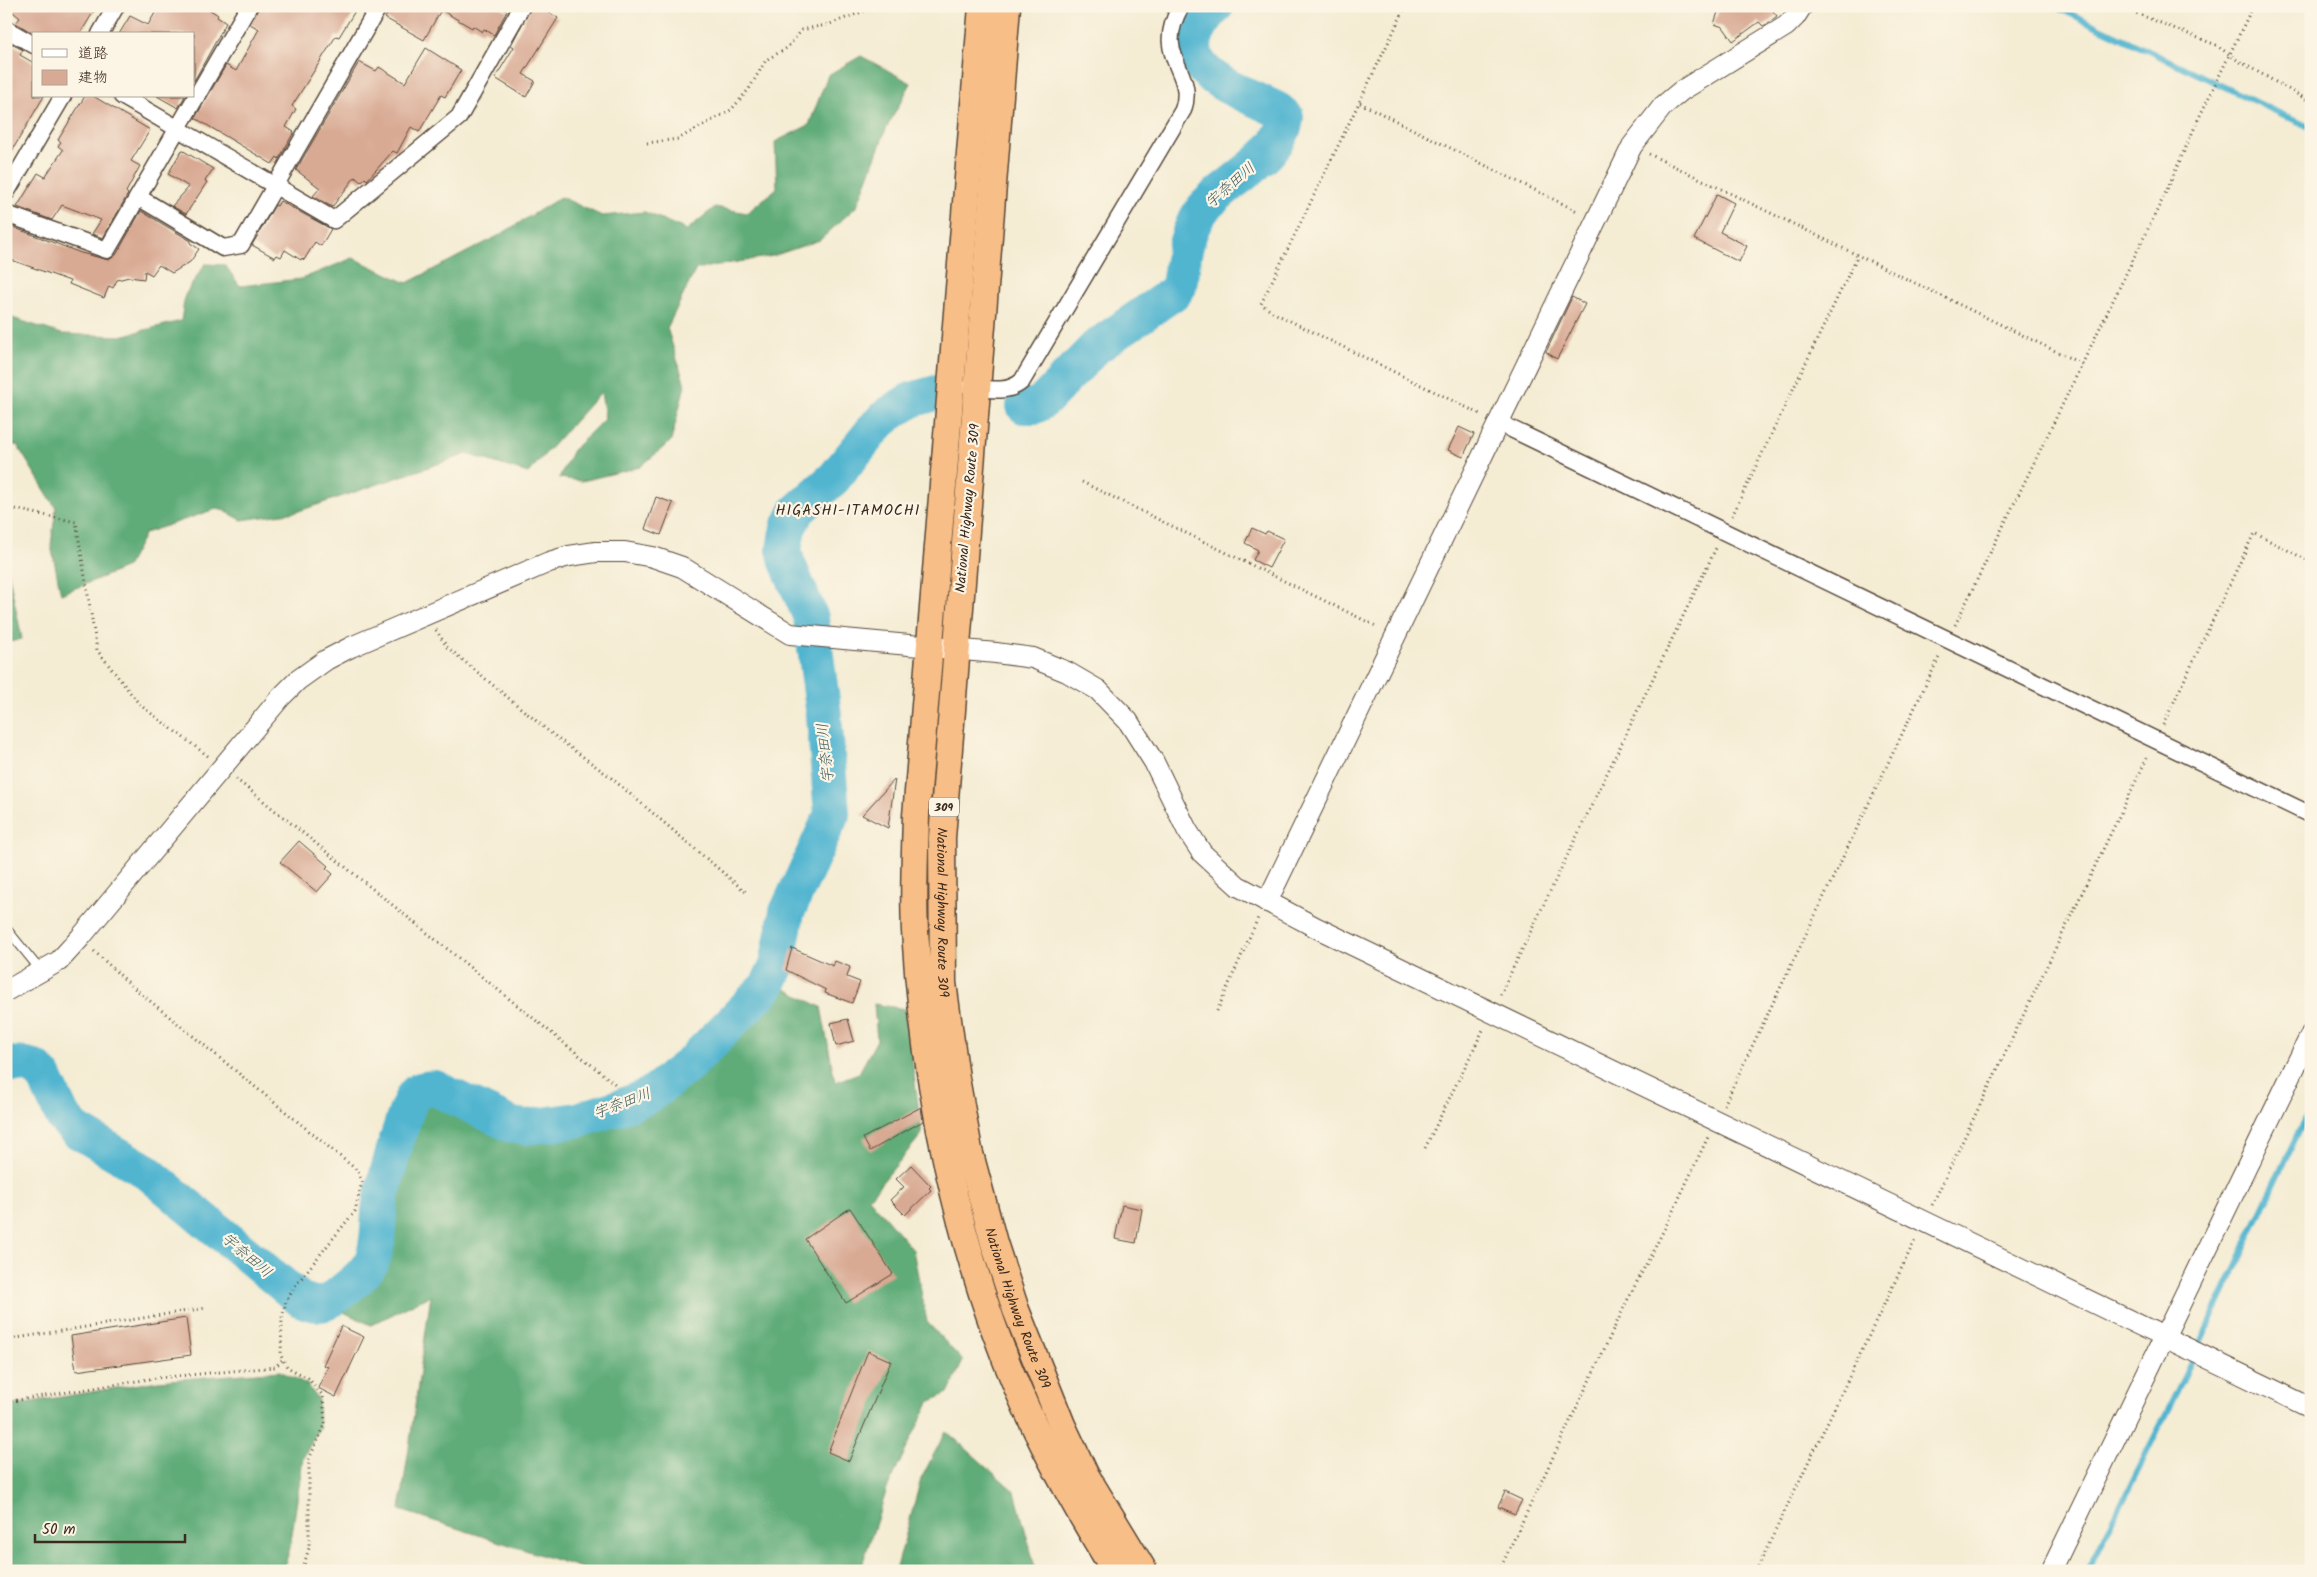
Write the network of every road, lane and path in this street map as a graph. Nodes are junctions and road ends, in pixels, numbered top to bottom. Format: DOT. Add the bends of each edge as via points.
graph roads {
  1 [pos="116,6"];
  2 [pos="249,6"];
  3 [pos="379,6"];
  4 [pos="522,6"];
  5 [pos="877,6"];
  6 [pos="982,6"];
  7 [pos="1007,6"];
  8 [pos="1181,6"];
  9 [pos="1406,6"];
  10 [pos="1802,6"];
  11 [pos="2118,6"];
  12 [pos="2253,6"];
  13 [pos="6,29"];
  14 [pos="101,32"];
  15 [pos="32,44"];
  16 [pos="2230,55"];
  17 [pos="62,98"];
  18 [pos="126,98"];
  19 [pos="2311,102"];
  20 [pos="1360,103"];
  21 [pos="178,128"];
  22 [pos="647,142"];
  23 [pos="1632,146"];
  24 [pos="275,185"];
  25 [pos="6,193"];
  26 [pos="138,197"];
  27 [pos="6,214"];
  28 [pos="1596,220"];
  29 [pos="1858,255"];
  30 [pos="2082,364"];
  31 [pos="950,385"];
  32 [pos="976,388"];
  33 [pos="1499,423"];
  34 [pos="1082,482"];
  35 [pos="6,507"];
  36 [pos="1724,532"];
  37 [pos="2311,562"];
  38 [pos="425,615"];
  39 [pos="1396,636"];
  40 [pos="1947,640"];
  41 [pos="928,647"];
  42 [pos="955,649"];
  43 [pos="2156,740"];
  44 [pos="221,767"];
  45 [pos="2311,815"];
  46 [pos="747,893"];
  47 [pos="1267,902"];
  48 [pos="6,928"];
  49 [pos="80,938"];
  50 [pos="41,971"];
  51 [pos="6,991"];
  52 [pos="1217,1011"];
  53 [pos="1492,1012"];
  54 [pos="2311,1034"];
  55 [pos="615,1084"];
  56 [pos="1716,1120"];
  57 [pos="1424,1148"];
  58 [pos="1924,1221"];
  59 [pos="206,1308"];
  60 [pos="2164,1337"];
  61 [pos="6,1342"];
  62 [pos="283,1360"];
  63 [pos="6,1402"];
  64 [pos="2311,1408"];
  65 [pos="302,1571"];
  66 [pos="1115,1571"];
  67 [pos="1144,1571"];
  68 [pos="1499,1571"];
  69 [pos="1756,1571"];
  70 [pos="2051,1571"];
  1 -- 14 [label="street"];
  2 -- 21 [label="street"];
  3 -- 24 [label="street"];
  4 -- 24 [label="street" via="459,117 334,220"];
  5 -- 22 [label="path" via="830,24 802,30 787,48 766,60 732,110 678,139"];
  6 -- 31 [label="highway, National Highway Route 309 / 309"];
  7 -- 32 [label="highway, National Highway Route 309 / 309"];
  8 -- 32 [label="street" via="1170,38 1174,60 1187,92 1183,110 1022,381 1008,389"];
  9 -- 20 [label="path"];
  10 -- 23 [label="street" via="1786,26 1681,91 1663,106"];
  11 -- 16 [label="path" via="2216,45"];
  12 -- 16 [label="path"];
  13 -- 15 [label="street"];
  16 -- 19 [label="path"];
  16 -- 30 [label="path"];
  17 -- 25 [label="street"];
  18 -- 21 [label="street"];
  20 -- 28 [label="path"];
  20 -- 33 [label="path" via="1261,304"];
  21 -- 24 [label="street"];
  21 -- 26 [label="street"];
  23 -- 28 [label="street"];
  23 -- 29 [label="path"];
  24 -- 26 [label="street" via="241,245 223,248"];
  26 -- 27 [label="street" via="108,250"];
  28 -- 33 [label="street"];
  29 -- 30 [label="path"];
  29 -- 36 [label="path"];
  30 -- 40 [label="path"];
  31 -- 32 [label="street"];
  31 -- 41 [label="highway, National Highway Route 309 / 309"];
  32 -- 42 [label="highway, National Highway Route 309 / 309"];
  33 -- 36 [label="street"];
  33 -- 39 [label="street"];
  34 -- 39 [label="path"];
  35 -- 44 [label="path" via="76,522 96,650 140,705"];
  36 -- 40 [label="street"];
  36 -- 53 [label="path"];
  37 -- 43 [label="path" via="2254,532"];
  38 -- 41 [label="street" via="549,562 596,552 625,552 682,567 790,634"];
  38 -- 44 [label="street" via="351,647 298,680"];
  38 -- 46 [label="path" via="447,647 552,734 609,776"];
  39 -- 47 [label="street"];
  40 -- 43 [label="street"];
  40 -- 56 [label="path"];
  41 -- 42 [label="street"];
  41 -- 66 [label="highway, National Highway Route 309 / 309" via="916,816 915,931 932,1091 943,1152 988,1307 1018,1391 1054,1467"];
  42 -- 47 [label="street" via="1033,658 1067,672 1113,702 1141,739 1202,853 1238,886"];
  42 -- 67 [label="highway, National Highway Route 309 / 309" via="942,838 943,983 969,1150 994,1243 1036,1364 1085,1474"];
  43 -- 45 [label="street"];
  43 -- 58 [label="path"];
  44 -- 49 [label="street"];
  44 -- 55 [label="path"];
  47 -- 52 [label="path"];
  47 -- 53 [label="street"];
  48 -- 50 [label="lane"];
  49 -- 50 [label="street" via="58,961"];
  49 -- 62 [label="path" via="133,987 358,1172 362,1182 355,1211 286,1302 282,1318"];
  50 -- 51 [label="street"];
  53 -- 56 [label="street"];
  53 -- 57 [label="path"];
  54 -- 60 [label="street"];
  56 -- 58 [label="street"];
  56 -- 68 [label="path"];
  58 -- 60 [label="street"];
  58 -- 69 [label="path"];
  59 -- 61 [label="path"];
  60 -- 64 [label="street"];
  60 -- 70 [label="street"];
  62 -- 63 [label="path" via="275,1366 156,1378"];
  62 -- 65 [label="path" via="287,1367 308,1378 323,1396 325,1426 309,1459 309,1548"];
}
